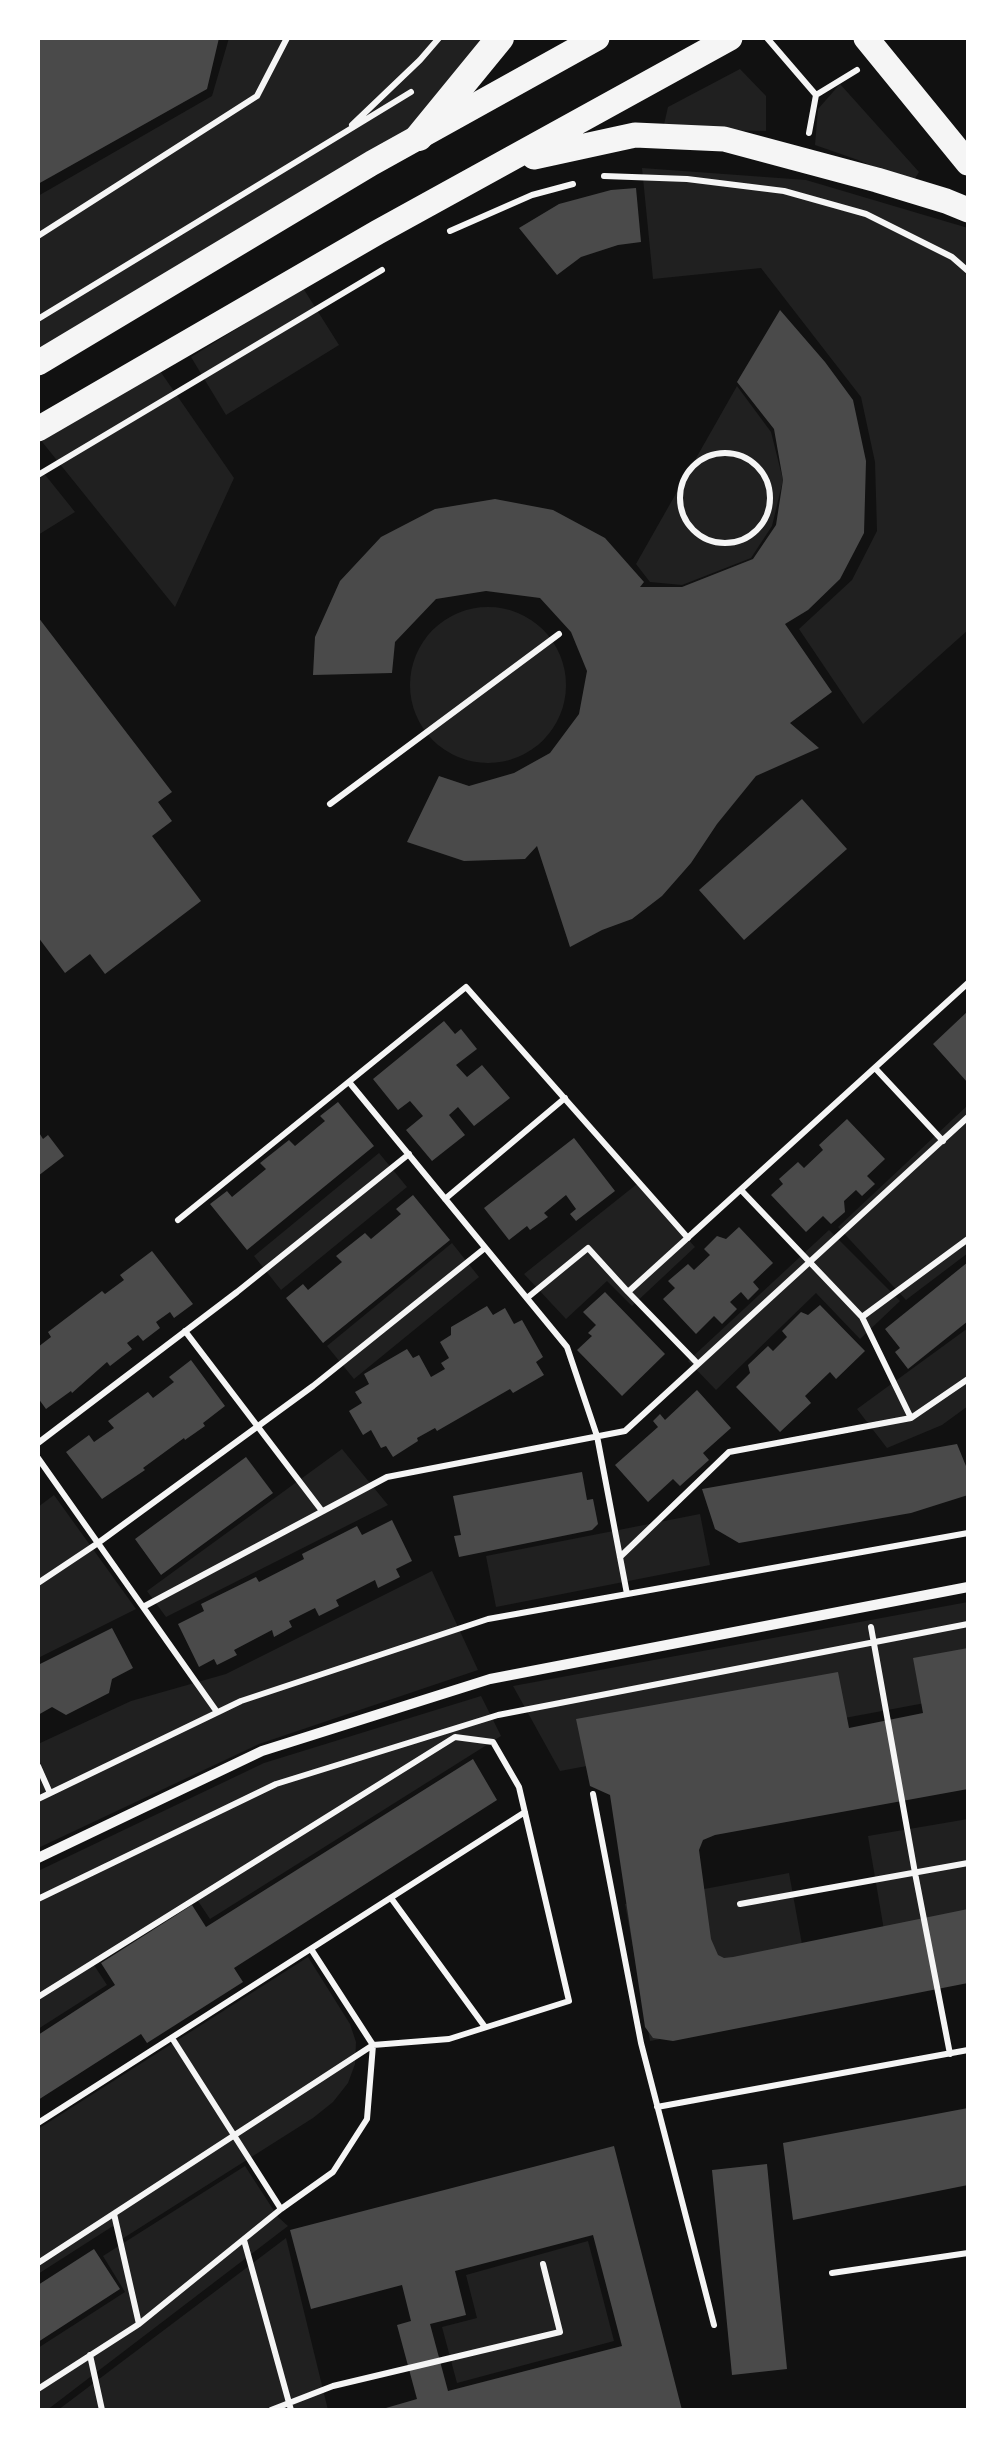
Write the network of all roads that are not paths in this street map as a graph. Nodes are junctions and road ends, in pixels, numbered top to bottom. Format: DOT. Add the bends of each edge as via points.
graph roads {
  1 [pos="500,38"];
  2 [pos="597,38"];
  3 [pos="730,38"];
  4 [pos="873,47"];
  5 [pos="419,137"];
  6 [pos="505,163"];
  7 [pos="968,164"];
  8 [pos="968,210"];
  9 [pos="38,363"];
  10 [pos="38,429"];
  11 [pos="968,1586"];
  12 [pos="38,1858"];
  1 -- 5 [label="highway"];
  2 -- 5 [label="main road"];
  3 -- 6 [label="main road"];
  4 -- 7 [label="main road"];
  5 -- 9 [label="main road"];
  6 -- 8 [label="main road" via="635,135 724,139"];
  6 -- 10 [label="main road"];
  11 -- 12 [label="street" via="490,1679 262,1751"];
}
